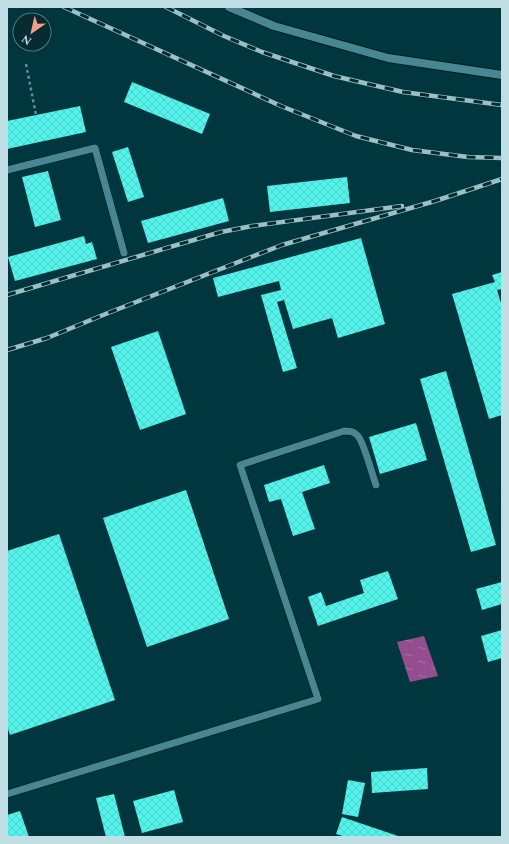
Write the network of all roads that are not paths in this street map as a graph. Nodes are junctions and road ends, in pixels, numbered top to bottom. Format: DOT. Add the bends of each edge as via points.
graph roads {
  1 [pos="229,7"];
  2 [pos="502,75"];
  3 [pos="7,170"];
  4 [pos="124,253"];
  5 [pos="376,485"];
  6 [pos="7,794"];
  1 -- 2 [label="street" via="274,26 388,58"];
  3 -- 4 [label="lane" via="95,148"];
  5 -- 6 [label="lane" via="361,440 350,431 240,465 318,700"];
}
